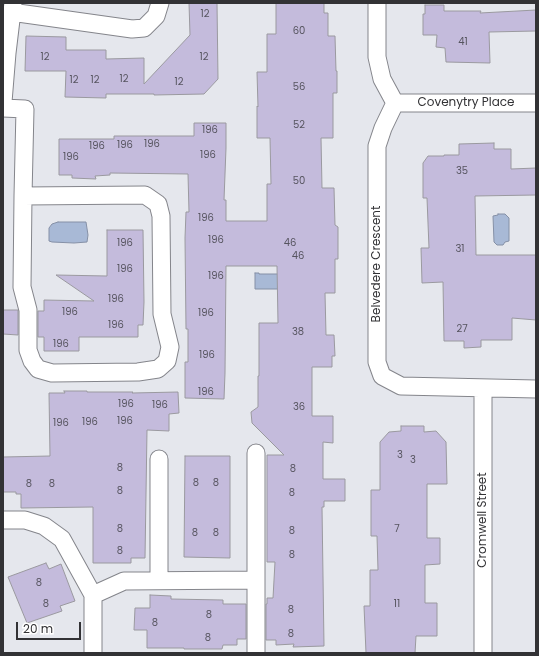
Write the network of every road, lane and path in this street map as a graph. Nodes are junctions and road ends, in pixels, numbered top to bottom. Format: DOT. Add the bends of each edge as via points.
graph roads {
  1 [pos="160,3"];
  2 [pos="377,3"];
  3 [pos="12,7"];
  4 [pos="3,102"];
  5 [pos="395,103"];
  6 [pos="536,103"];
  7 [pos="3,108"];
  8 [pos="23,196"];
  9 [pos="483,388"];
  10 [pos="536,389"];
  11 [pos="256,453"];
  12 [pos="159,459"];
  13 [pos="3,520"];
  14 [pos="160,580"];
  15 [pos="256,580"];
  16 [pos="93,595"];
  17 [pos="93,653"];
  18 [pos="256,653"];
  19 [pos="483,653"];
  1 -- 3 [label="street" via="156,16 144,28 132,29"];
  2 -- 5 [label="street" via="377,57 382,79"];
  3 -- 4 [label="street"];
  5 -- 6 [label="street, Covenytry Place"];
  5 -- 9 [label="street, Belvedere Crescent" via="377,146 377,362 382,376 401,386"];
  7 -- 8 [label="street" via="25,108"];
  8 -- 8 [label="street" via="145,195 158,204 161,216 162,314 170,347 167,361 158,369 138,372 52,373 38,369 28,350 28,310 22,287"];
  9 -- 10 [label="street, Belvedere Crescent"];
  9 -- 19 [label="street, Cromwell Street"];
  11 -- 15 [label="street"];
  12 -- 14 [label="street"];
  13 -- 16 [label="street" via="25,520 44,526 62,539"];
  14 -- 15 [label="street"];
  14 -- 16 [label="street" via="124,581"];
  15 -- 18 [label="street"];
  16 -- 17 [label="street"];
}
